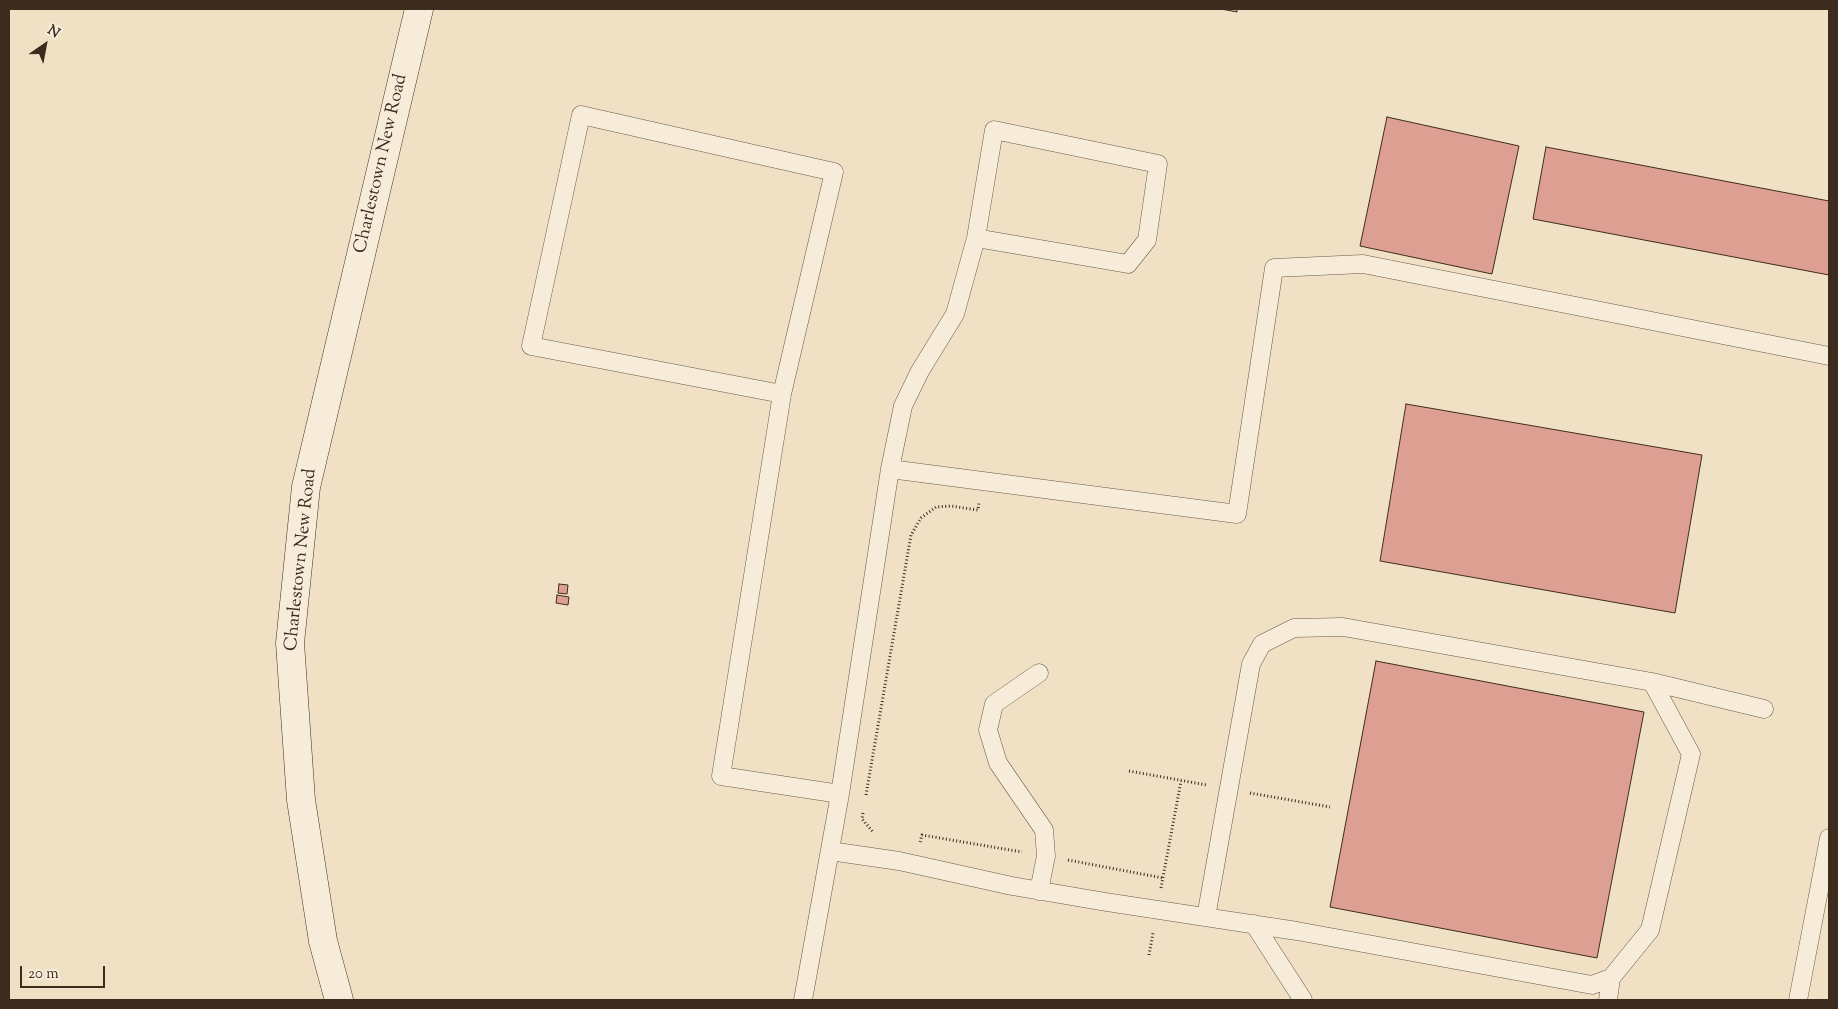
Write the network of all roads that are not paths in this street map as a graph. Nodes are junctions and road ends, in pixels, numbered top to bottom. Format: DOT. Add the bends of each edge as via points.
graph roads {
  1 [pos="419,9"];
  2 [pos="976,238"];
  3 [pos="1829,356"];
  4 [pos="782,394"];
  5 [pos="890,469"];
  6 [pos="1039,673"];
  7 [pos="1652,682"];
  8 [pos="1764,709"];
  9 [pos="840,794"];
  10 [pos="1829,838"];
  11 [pos="830,851"];
  12 [pos="1039,891"];
  13 [pos="1206,917"];
  14 [pos="1254,924"];
  15 [pos="1611,978"];
  16 [pos="339,1000"];
  17 [pos="803,1000"];
  18 [pos="1303,1000"];
  19 [pos="1608,1000"];
  20 [pos="1798,1000"];
  1 -- 16 [label="main road, Charlestown New Road" via="306,487 290,643 301,800 323,941"];
  2 -- 2 [label="lane" via="994,130 1158,164 1147,240 1128,264"];
  2 -- 5 [label="lane" via="955,314 903,406"];
  3 -- 5 [label="lane" via="1363,264 1274,268 1237,514"];
  4 -- 4 [label="lane" via="531,346 581,115 834,172"];
  4 -- 9 [label="lane" via="721,776"];
  5 -- 9 [label="lane"];
  6 -- 12 [label="lane" via="994,704 988,730 998,763 1044,830 1046,856"];
  7 -- 8 [label="lane"];
  7 -- 13 [label="lane" via="1343,627 1294,628 1262,644 1251,664"];
  7 -- 15 [label="lane" via="1691,754 1650,930"];
  9 -- 11 [label="lane"];
  10 -- 20 [label="lane"];
  11 -- 12 [label="lane" via="899,861"];
  11 -- 17 [label="lane"];
  12 -- 13 [label="lane"];
  13 -- 14 [label="lane"];
  14 -- 15 [label="lane" via="1592,984"];
  14 -- 18 [label="lane"];
  15 -- 19 [label="lane"];
}
